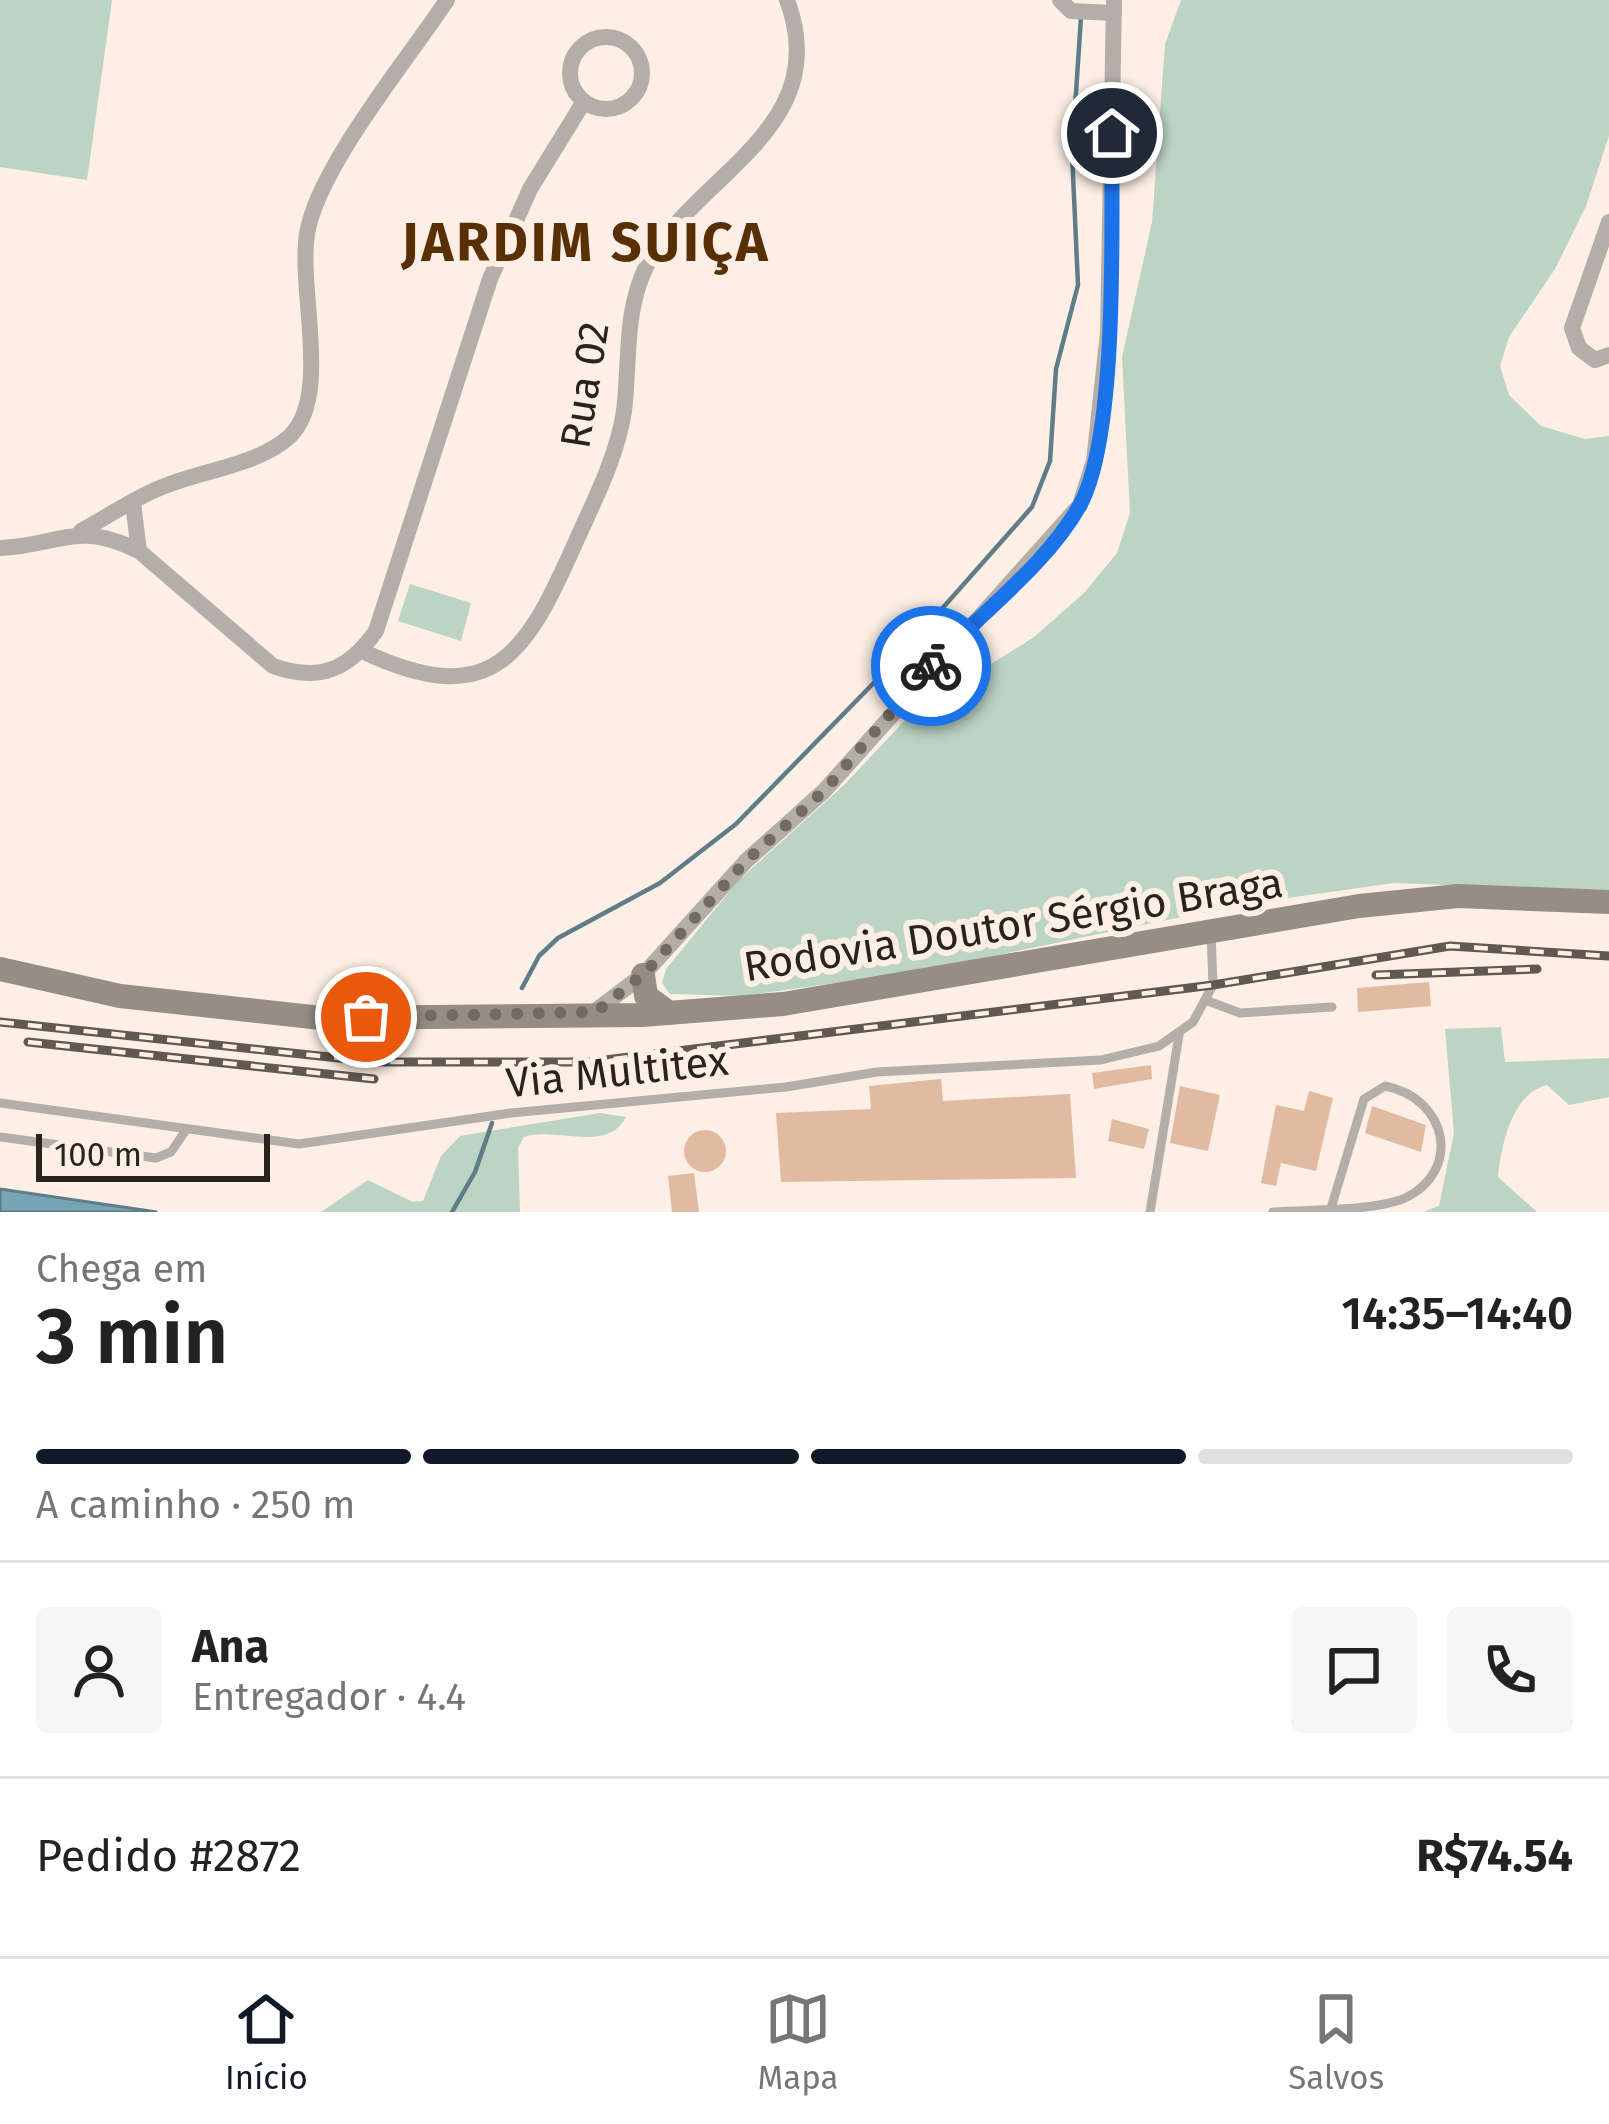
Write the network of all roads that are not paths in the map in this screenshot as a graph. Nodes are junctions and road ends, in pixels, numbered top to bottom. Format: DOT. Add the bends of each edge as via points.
graph roads {
  1 [pos="447,0"];
  2 [pos="787,0"];
  3 [pos="1066,5"];
  4 [pos="1114,6"];
  5 [pos="583,104"];
  6 [pos="1609,222"];
  7 [pos="1609,355"];
  8 [pos="133,503"];
  9 [pos="81,531"];
  10 [pos="0,548"];
  11 [pos="140,551"];
  12 [pos="362,651"];
  13 [pos="1609,902"];
  14 [pos="1211,933"];
  15 [pos="0,969"];
  16 [pos="643,975"];
  17 [pos="0,981"];
  18 [pos="72,986"];
  19 [pos="1208,1001"];
  20 [pos="1332,1007"];
  21 [pos="669,1013"];
  22 [pos="589,1015"];
  23 [pos="1179,1035"];
  24 [pos="0,1103"];
  25 [pos="186,1130"];
  26 [pos="0,1137"];
  27 [pos="1331,1208"];
  28 [pos="1150,1212"];
  29 [pos="1273,1212"];
  1 -- 8 [label="street" via="323,186 308,226 303,293 312,388 305,415 262,453"];
  2 -- 12 [label="street, Rua 02" via="794,73 752,154 648,263 634,297 613,458 541,621 490,668 451,677"];
  3 -- 4 [label="street"];
  4 -- 16 [label="street" via="1108,332 1094,461 1080,505 824,791 746,861"];
  5 -- 5 [label="street" via="571,81 573,57 589,40 624,41 643,71 636,94 617,108"];
  5 -- 12 [label="street" via="530,189 490,278 376,631"];
  6 -- 7 [label="street" via="1572,328 1586,356"];
  8 -- 9 [label="street"];
  8 -- 11 [label="street"];
  9 -- 10 [label="street"];
  9 -- 11 [label="street"];
  11 -- 12 [label="street" via="273,666 323,675"];
  13 -- 14 [label="main road, Rodovia Doutor Sérgio Braga" via="1415,899"];
  14 -- 19 [label="lane"];
  14 -- 21 [label="main road, Rodovia Doutor Sérgio Braga" via="783,1004"];
  15 -- 18 [label="main road, Rodovia Doutor Sérgio Braga"];
  16 -- 21 [label="main road" via="649,1001"];
  16 -- 22 [label="street"];
  17 -- 18 [label="main road"];
  18 -- 22 [label="main road, Rodovia Doutor Sérgio Braga" via="321,1018"];
  19 -- 20 [label="lane" via="1240,1013"];
  19 -- 23 [label="lane"];
  21 -- 22 [label="main road, Rodovia Doutor Sérgio Braga"];
  23 -- 25 [label="lane, Via Multitex" via="1118,1058 877,1072 299,1144"];
  23 -- 28 [label="lane"];
  24 -- 25 [label="lane, Via Multitex"];
  25 -- 26 [label="lane" via="156,1158"];
  27 -- 27 [label="lane" via="1393,1202 1427,1180 1441,1137 1424,1103 1385,1087 1364,1099"];
  27 -- 29 [label="lane"];
}
